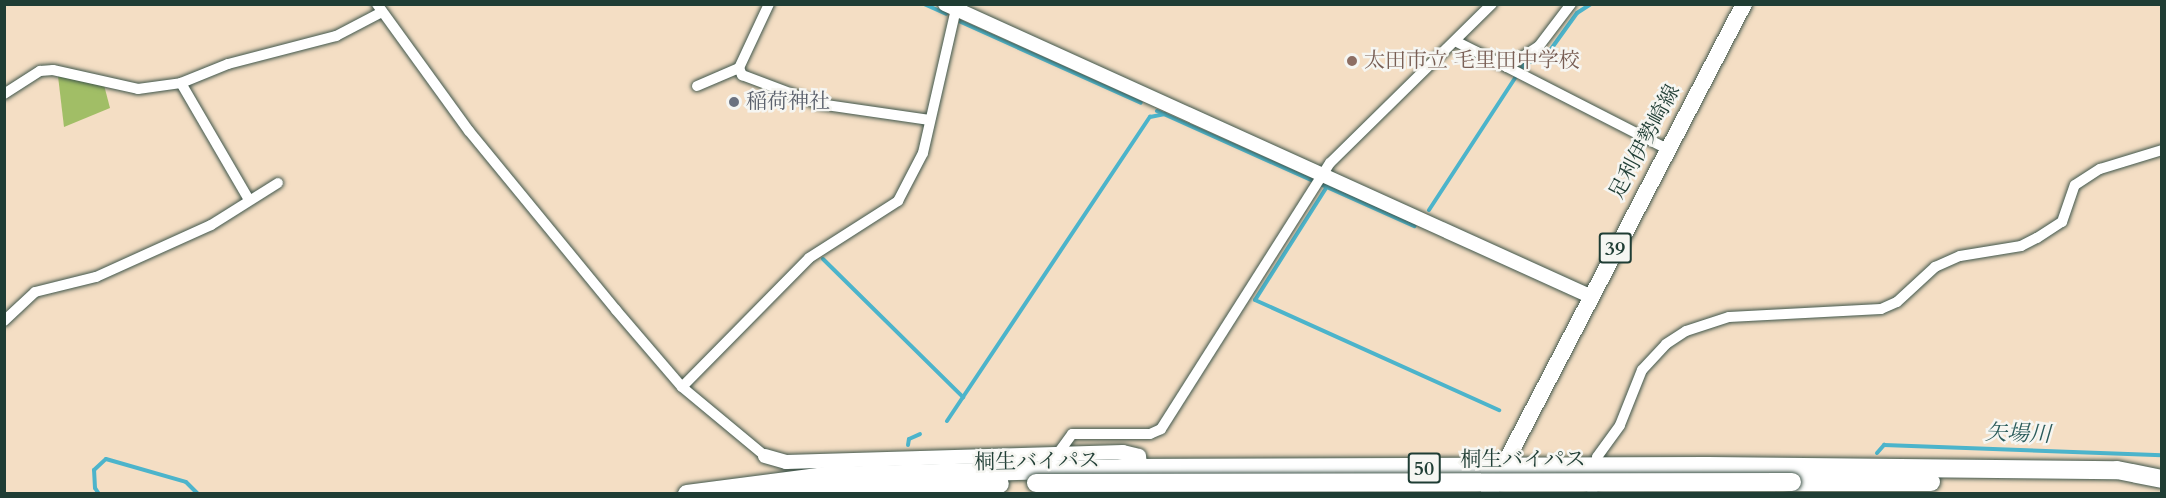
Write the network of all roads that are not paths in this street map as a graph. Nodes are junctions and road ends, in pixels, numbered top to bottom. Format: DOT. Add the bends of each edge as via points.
graph roads {
  1 [pos="769,4"];
  2 [pos="1492,4"];
  3 [pos="1572,4"];
  4 [pos="1744,4"];
  5 [pos="951,7"];
  6 [pos="379,8"];
  7 [pos="1455,41"];
  8 [pos="738,68"];
  9 [pos="1516,72"];
  10 [pos="182,83"];
  11 [pos="698,86"];
  12 [pos="4,94"];
  13 [pos="930,120"];
  14 [pos="1667,149"];
  15 [pos="2162,150"];
  16 [pos="1321,180"];
  17 [pos="278,183"];
  18 [pos="249,200"];
  19 [pos="1590,296"];
  20 [pos="4,321"];
  21 [pos="682,387"];
  22 [pos="1059,452"];
  23 [pos="765,456"];
  24 [pos="1593,468"];
  25 [pos="1143,469"];
  26 [pos="1502,469"];
  27 [pos="2162,480"];
  28 [pos="687,494"];
  29 [pos="777,494"];
  30 [pos="1143,494"];
  31 [pos="1489,494"];
  32 [pos="1592,494"];
  1 -- 8 [label="street"];
  2 -- 7 [label="street"];
  3 -- 9 [label="street"];
  4 -- 14 [label="main road, 足利伊勢崎線 / 39"];
  5 -- 13 [label="street"];
  5 -- 16 [label="street"];
  6 -- 10 [label="street" via="336,36 228,64"];
  6 -- 21 [label="street" via="469,131"];
  7 -- 9 [label="street"];
  7 -- 16 [label="street" via="1330,163"];
  8 -- 11 [label="street"];
  8 -- 13 [label="street" via="742,75 819,104"];
  9 -- 14 [label="street"];
  10 -- 12 [label="street" via="138,89 53,70 40,71"];
  10 -- 18 [label="street"];
  13 -- 21 [label="street" via="923,153 898,201 809,258"];
  14 -- 19 [label="main road, 足利伊勢崎線 / 39"];
  15 -- 24 [label="street" via="2100,169 2075,185 2062,222 2046,233 2021,246 1960,256 1935,267 1897,302 1881,309 1729,317 1686,331 1654,355 1642,370 1620,425"];
  16 -- 19 [label="street"];
  16 -- 22 [label="street" via="1157,434 1072,434"];
  17 -- 18 [label="street"];
  18 -- 20 [label="street" via="211,225 96,277 34,292"];
  19 -- 26 [label="main road, 足利伊勢崎線 / 39"];
  21 -- 23 [label="street"];
  22 -- 23 [label="street" via="786,462"];
  22 -- 25 [label="street" via="1136,453"];
  24 -- 26 [label="highway, 50"];
  24 -- 27 [label="highway, 50" via="2117,470"];
  24 -- 32 [label="street"];
  25 -- 26 [label="highway, 50"];
  25 -- 28 [label="highway, 50" via="826,476"];
  25 -- 30 [label="street"];
  26 -- 31 [label="main road, 足利伊勢崎線 / 39"];
  27 -- 29 [label="highway, 桐生バイパス / 50, bridge" via="1036,483"];
}
